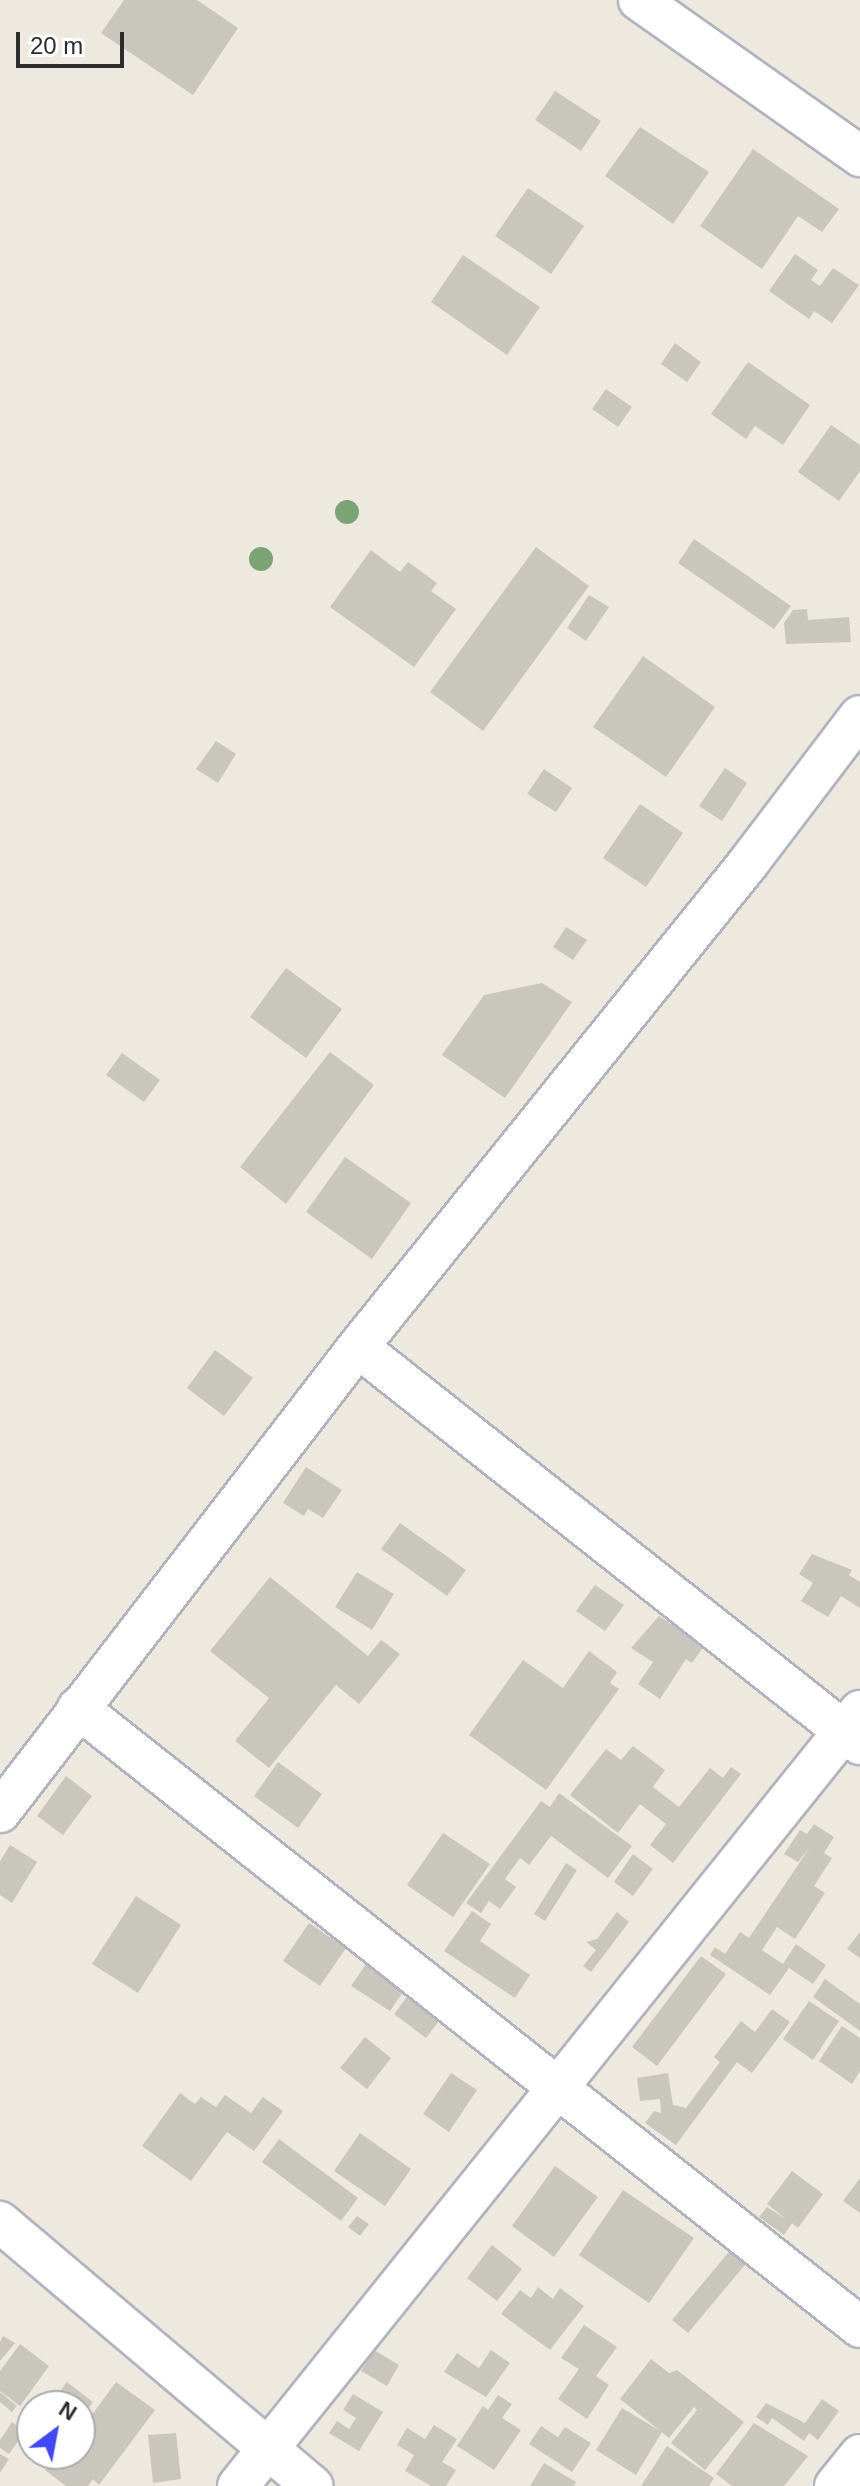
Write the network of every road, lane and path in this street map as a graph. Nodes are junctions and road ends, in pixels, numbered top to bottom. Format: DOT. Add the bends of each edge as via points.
graph roads {
  1 [pos="639,0"];
  2 [pos="860,156"];
  3 [pos="860,716"];
  4 [pos="358,1347"];
  5 [pos="78,1708"];
  6 [pos="855,1729"];
  7 [pos="0,1812"];
  8 [pos="557,2087"];
  9 [pos="0,2222"];
  10 [pos="860,2327"];
  11 [pos="266,2450"];
  12 [pos="860,2455"];
  13 [pos="238,2486"];
  14 [pos="312,2486"];
  15 [pos="835,2486"];
  1 -- 2 [label="street"];
  3 -- 4 [label="street" via="739,875"];
  4 -- 5 [label="street"];
  4 -- 6 [label="street"];
  5 -- 7 [label="street"];
  5 -- 8 [label="street"];
  6 -- 8 [label="street"];
  8 -- 10 [label="street"];
  8 -- 11 [label="street"];
  9 -- 11 [label="street"];
  11 -- 13 [label="street"];
  11 -- 14 [label="street"];
  12 -- 15 [label="street"];
}
